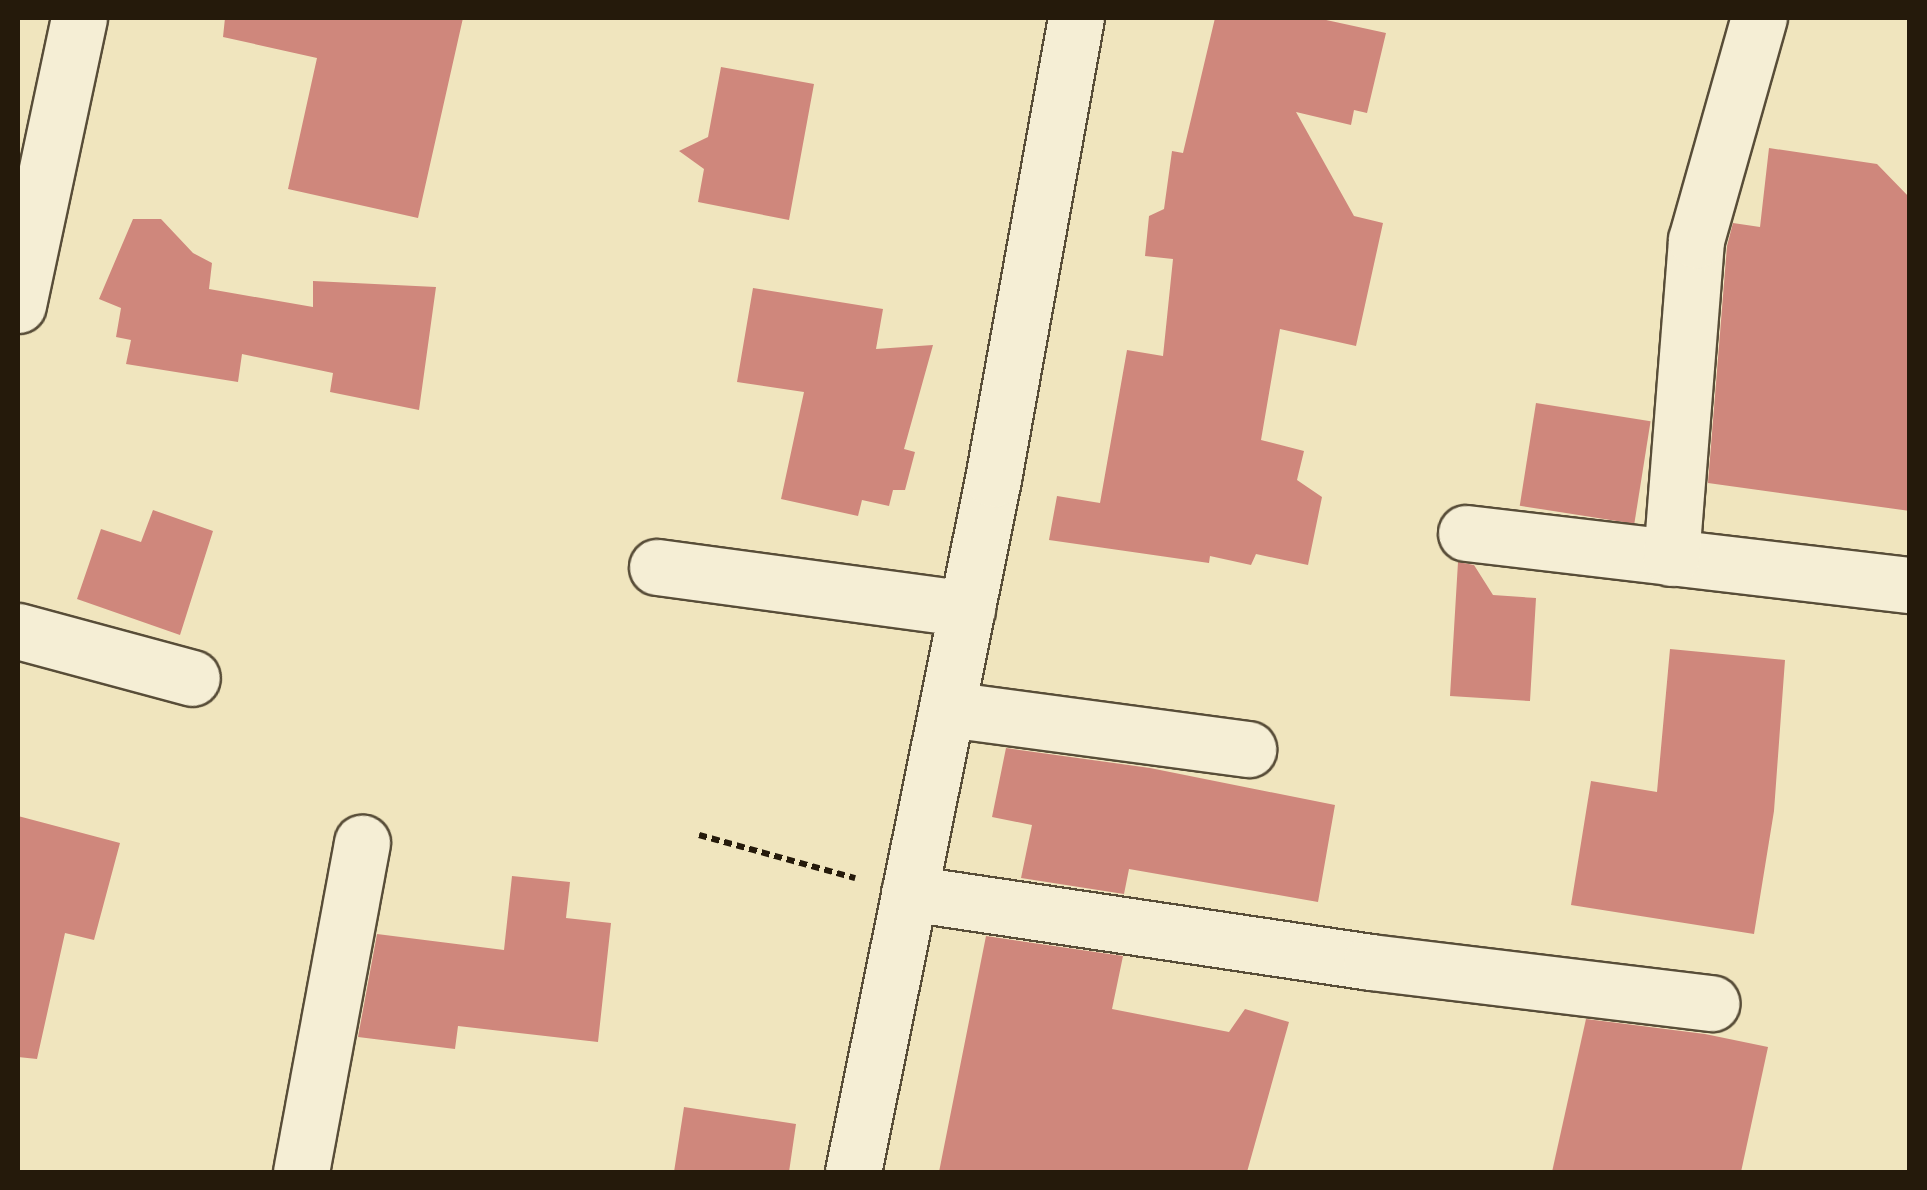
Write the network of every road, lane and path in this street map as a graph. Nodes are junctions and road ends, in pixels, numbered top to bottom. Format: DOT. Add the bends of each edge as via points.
graph roads {
  1 [pos="79,18"];
  2 [pos="1076,18"];
  3 [pos="1759,18"];
  4 [pos="18,305"];
  5 [pos="1466,533"];
  6 [pos="1671,558"];
  7 [pos="657,567"];
  8 [pos="1910,585"];
  9 [pos="967,608"];
  10 [pos="18,630"];
  11 [pos="192,678"];
  12 [pos="947,709"];
  13 [pos="1248,749"];
  14 [pos="700,834"];
  15 [pos="362,843"];
  16 [pos="909,894"];
  17 [pos="1712,1002"];
  18 [pos="302,1172"];
  19 [pos="854,1172"];
  1 -- 4 [label="street"];
  2 -- 9 [label="street"];
  3 -- 6 [label="street" via="1696,240"];
  5 -- 6 [label="street"];
  6 -- 8 [label="street"];
  7 -- 9 [label="street"];
  9 -- 12 [label="street"];
  10 -- 11 [label="street"];
  12 -- 13 [label="street"];
  12 -- 16 [label="street"];
  14 -- 16 [label="path"];
  15 -- 18 [label="street"];
  16 -- 17 [label="street" via="1371,962"];
  16 -- 19 [label="street"];
}
